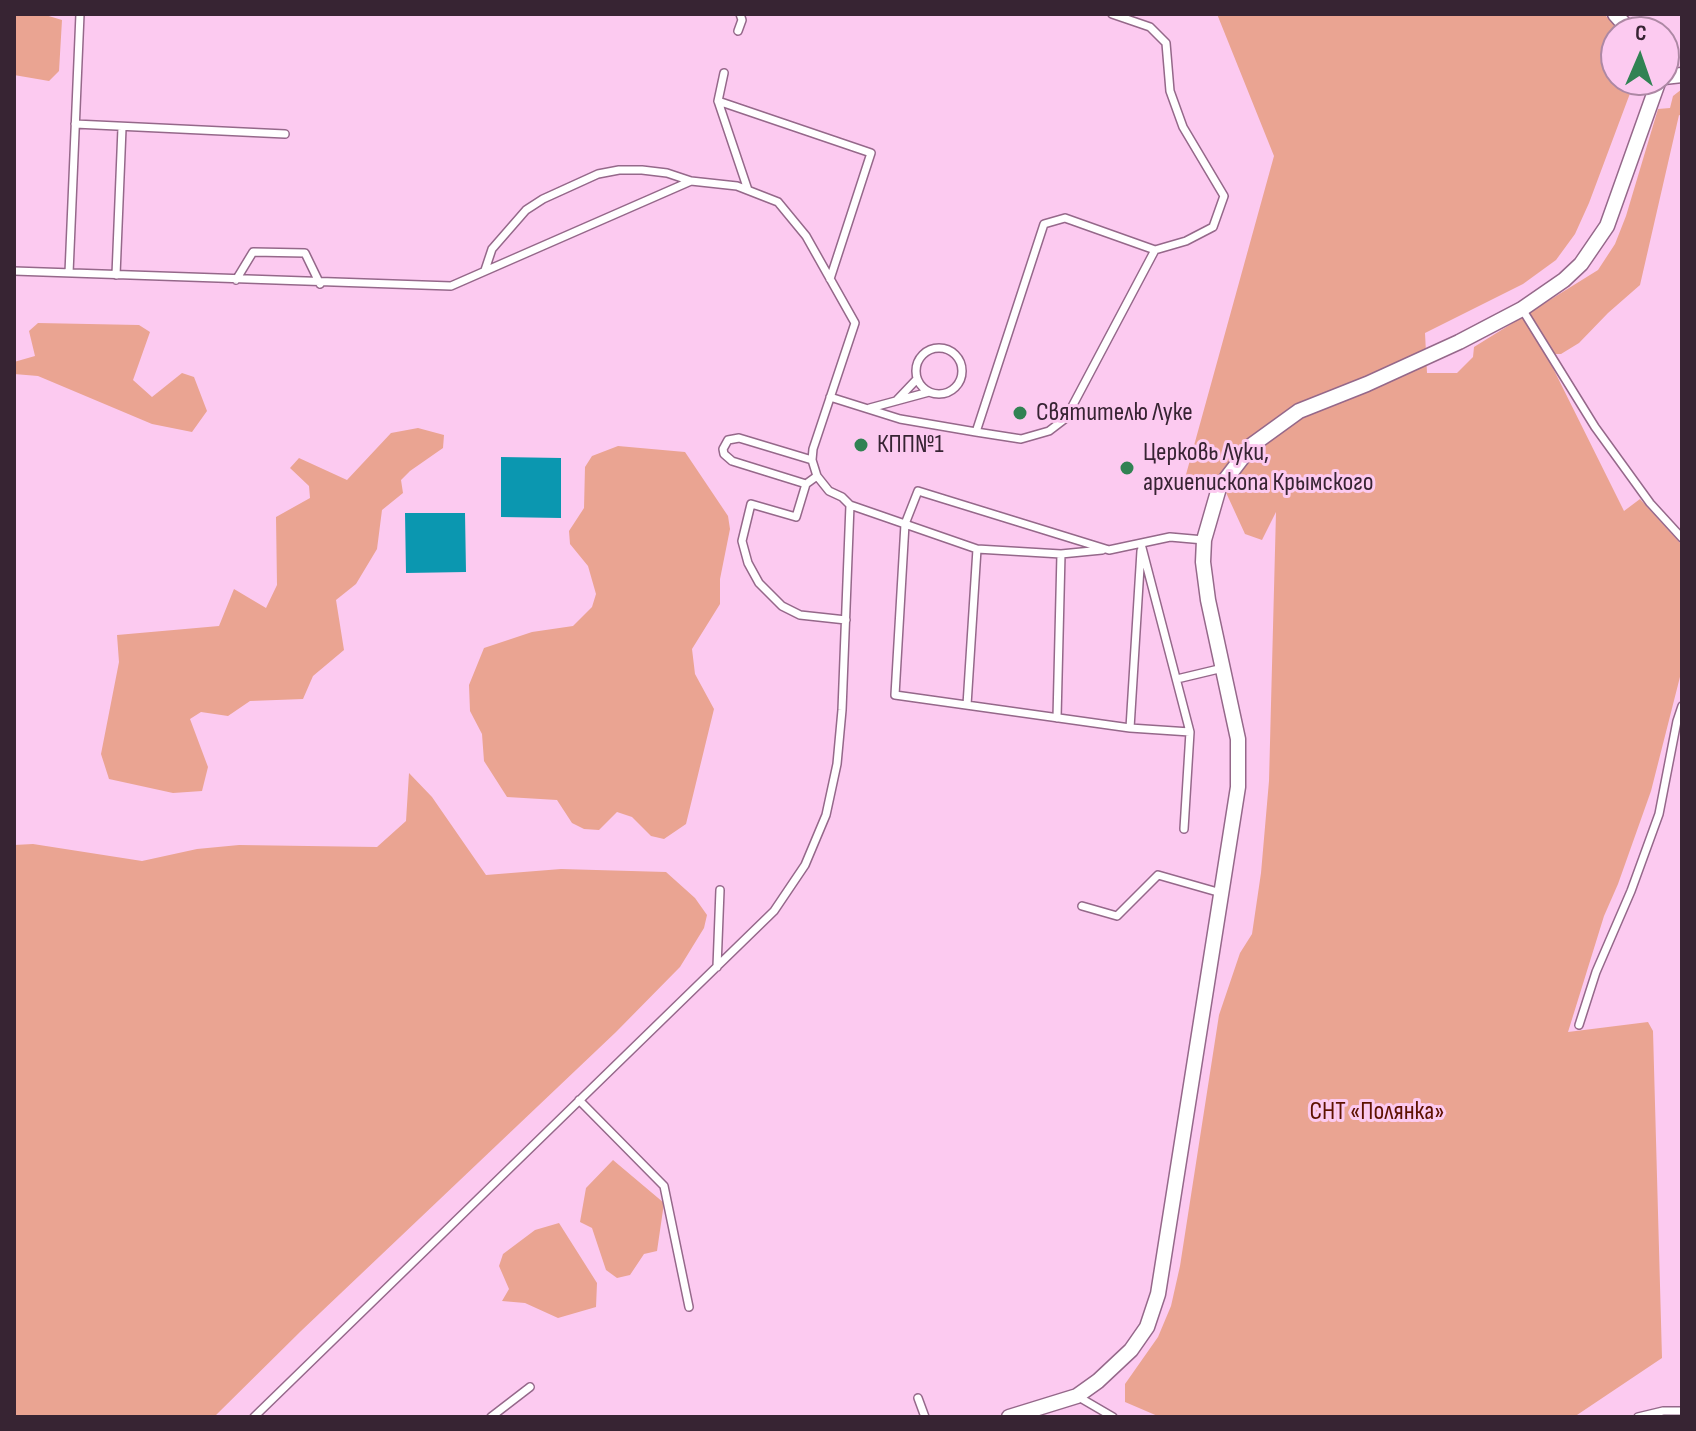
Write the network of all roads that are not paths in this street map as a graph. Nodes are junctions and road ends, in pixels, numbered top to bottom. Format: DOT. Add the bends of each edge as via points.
graph roads {
  1 [pos="80,14"];
  2 [pos="740,14"];
  3 [pos="1112,14"];
  4 [pos="738,31"];
  5 [pos="724,73"];
  6 [pos="1655,96"];
  7 [pos="718,101"];
  8 [pos="75,124"];
  9 [pos="122,128"];
  10 [pos="285,134"];
  11 [pos="691,181"];
  12 [pos="748,190"];
  13 [pos="1155,250"];
  14 [pos="485,270"];
  15 [pos="14,271"];
  16 [pos="69,273"];
  17 [pos="116,275"];
  18 [pos="830,279"];
  19 [pos="236,280"];
  20 [pos="320,284"];
  21 [pos="1522,309"];
  22 [pos="917,379"];
  23 [pos="929,392"];
  24 [pos="830,397"];
  25 [pos="897,400"];
  26 [pos="867,408"];
  27 [pos="976,432"];
  28 [pos="812,460"];
  29 [pos="817,476"];
  30 [pos="806,484"];
  31 [pos="850,505"];
  32 [pos="905,524"];
  33 [pos="1682,538"];
  34 [pos="1204,540"];
  35 [pos="1141,544"];
  36 [pos="977,549"];
  37 [pos="1109,550"];
  38 [pos="1061,554"];
  39 [pos="846,620"];
  40 [pos="1223,668"];
  41 [pos="1177,679"];
  42 [pos="967,705"];
  43 [pos="1682,706"];
  44 [pos="1057,718"];
  45 [pos="1130,728"];
  46 [pos="1190,732"];
  47 [pos="1184,829"];
  48 [pos="720,890"];
  49 [pos="1221,893"];
  50 [pos="1082,906"];
  51 [pos="717,967"];
  52 [pos="1579,1025"];
  53 [pos="579,1100"];
  54 [pos="689,1307"];
  55 [pos="530,1387"];
  56 [pos="1077,1396"];
  57 [pos="918,1398"];
  58 [pos="1682,1411"];
  59 [pos="254,1417"];
  60 [pos="491,1417"];
  61 [pos="925,1417"];
  62 [pos="1009,1417"];
  63 [pos="1113,1417"];
  64 [pos="1638,1417"];
  1 -- 8 [label="lane"];
  2 -- 4 [label="lane"];
  3 -- 13 [label="lane" via="1150,27 1166,43 1170,91 1183,127 1224,196 1213,227"];
  5 -- 7 [label="lane"];
  6 -- 21 [label="street" via="1607,226 1581,264"];
  7 -- 12 [label="lane"];
  7 -- 18 [label="lane" via="871,153"];
  8 -- 9 [label="lane"];
  8 -- 16 [label="lane"];
  9 -- 10 [label="lane"];
  9 -- 17 [label="lane"];
  11 -- 12 [label="lane"];
  11 -- 14 [label="lane"];
  11 -- 14 [label="lane" via="642,170 598,174 526,210 492,249"];
  12 -- 18 [label="lane" via="778,202 806,236"];
  13 -- 27 [label="lane" via="1066,418 1049,431 1021,439"];
  13 -- 27 [label="lane" via="1065,218 1044,224"];
  14 -- 20 [label="lane" via="451,286"];
  15 -- 16 [label="lane"];
  16 -- 17 [label="lane"];
  17 -- 19 [label="lane"];
  18 -- 24 [label="lane" via="855,323"];
  19 -- 20 [label="lane"];
  19 -- 20 [label="lane" via="253,252 305,253"];
  21 -- 33 [label="lane" via="1595,427"];
  21 -- 34 [label="street" via="1299,411 1252,445 1219,488"];
  22 -- 23 [label="lane"];
  22 -- 23 [label="lane" via="923,353 941,347 957,355 963,372 955,388"];
  22 -- 25 [label="lane"];
  23 -- 25 [label="lane"];
  24 -- 26 [label="lane"];
  24 -- 28 [label="lane"];
  25 -- 26 [label="lane"];
  26 -- 27 [label="lane"];
  28 -- 29 [label="lane"];
  28 -- 30 [label="lane" via="739,438 728,440 723,449 732,461"];
  29 -- 30 [label="lane"];
  29 -- 31 [label="lane"];
  30 -- 39 [label="lane" via="796,517 751,504 742,541 748,563 782,606 800,615"];
  31 -- 32 [label="lane"];
  31 -- 39 [label="lane"];
  32 -- 36 [label="lane"];
  32 -- 37 [label="lane" via="918,491"];
  32 -- 42 [label="lane" via="895,695"];
  34 -- 35 [label="lane" via="1170,537"];
  34 -- 40 [label="street" via="1208,600"];
  35 -- 37 [label="lane"];
  35 -- 41 [label="lane"];
  35 -- 45 [label="lane"];
  36 -- 38 [label="lane"];
  36 -- 42 [label="lane"];
  37 -- 38 [label="lane"];
  38 -- 44 [label="lane"];
  39 -- 51 [label="lane" via="837,764 826,815 805,865 774,911"];
  40 -- 41 [label="lane"];
  40 -- 49 [label="street" via="1238,739 1238,787"];
  41 -- 46 [label="lane"];
  42 -- 44 [label="lane"];
  43 -- 52 [label="lane" via="1659,814"];
  44 -- 45 [label="lane"];
  45 -- 46 [label="lane"];
  46 -- 47 [label="lane"];
  48 -- 51 [label="lane"];
  49 -- 50 [label="lane" via="1158,875 1117,916"];
  49 -- 56 [label="street" via="1158,1294 1147,1327 1131,1350"];
  51 -- 53 [label="lane"];
  53 -- 54 [label="lane" via="664,1186"];
  53 -- 59 [label="lane"];
  55 -- 60 [label="lane"];
  56 -- 62 [label="street"];
  56 -- 63 [label="lane"];
  57 -- 61 [label="lane"];
  58 -- 64 [label="lane"];
}
